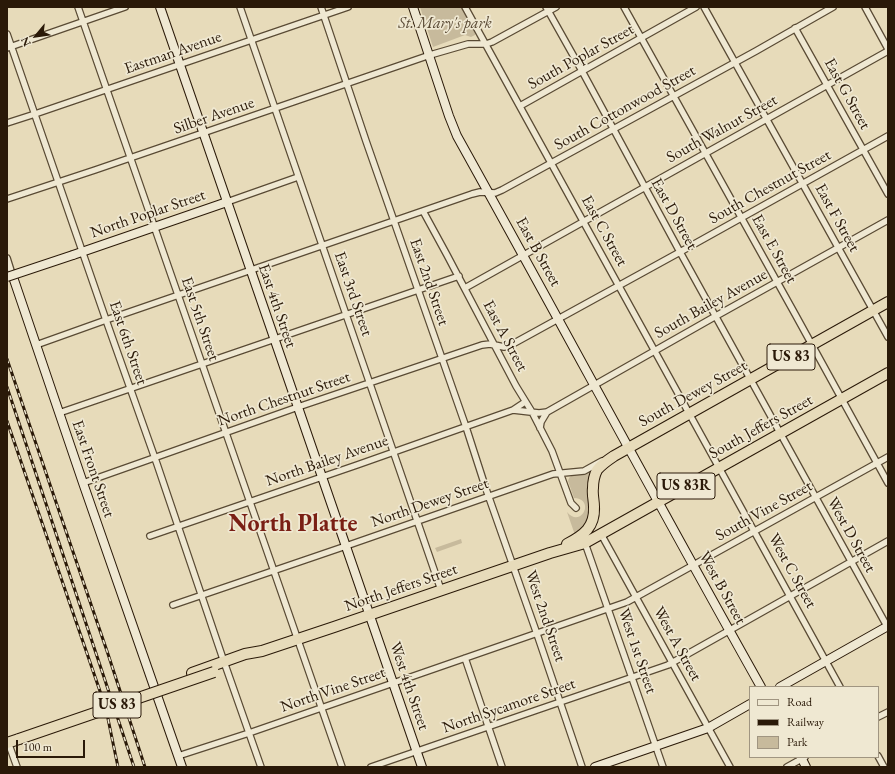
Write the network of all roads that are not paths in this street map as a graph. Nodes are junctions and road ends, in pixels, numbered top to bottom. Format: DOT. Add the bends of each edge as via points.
graph roads {
  1 [pos="78,7"];
  2 [pos="125,7"];
  3 [pos="160,7"];
  4 [pos="240,7"];
  5 [pos="321,7"];
  6 [pos="348,7"];
  7 [pos="414,7"];
  8 [pos="465,7"];
  9 [pos="556,7"];
  10 [pos="624,7"];
  11 [pos="696,7"];
  12 [pos="704,7"];
  13 [pos="833,7"];
  14 [pos="865,7"];
  15 [pos="547,9"];
  16 [pos="324,15"];
  17 [pos="83,22"];
  18 [pos="795,28"];
  19 [pos="7,34"];
  20 [pos="641,38"];
  21 [pos="251,40"];
  22 [pos="486,44"];
  23 [pos="9,47"];
  24 [pos="888,50"];
  25 [pos="430,55"];
  26 [pos="735,62"];
  27 [pos="180,64"];
  28 [pos="582,71"];
  29 [pos="347,83"];
  30 [pos="827,85"];
  31 [pos="107,90"];
  32 [pos="674,96"];
  33 [pos="520,106"];
  34 [pos="275,108"];
  35 [pos="35,114"];
  36 [pos="766,119"];
  37 [pos="7,123"];
  38 [pos="613,129"];
  39 [pos="204,133"];
  40 [pos="888,136"];
  41 [pos="863,149"];
  42 [pos="706,153"];
  43 [pos="131,158"];
  44 [pos="552,163"];
  45 [pos="298,177"];
  46 [pos="59,183"];
  47 [pos="802,183"];
  48 [pos="645,187"];
  49 [pos="488,192"];
  50 [pos="888,194"];
  51 [pos="7,199"];
  52 [pos="227,202"];
  53 [pos="423,211"];
  54 [pos="742,218"];
  55 [pos="888,220"];
  56 [pos="584,221"];
  57 [pos="394,222"];
  58 [pos="155,227"];
  59 [pos="322,246"];
  60 [pos="838,248"];
  61 [pos="83,251"];
  62 [pos="680,252"];
  63 [pos="523,255"];
  64 [pos="7,258"];
  65 [pos="250,271"];
  66 [pos="10,275"];
  67 [pos="459,276"];
  68 [pos="777,282"];
  69 [pos="619,286"];
  70 [pos="465,288"];
  71 [pos="418,290"];
  72 [pos="178,296"];
  73 [pos="888,302"];
  74 [pos="873,310"];
  75 [pos="346,315"];
  76 [pos="716,316"];
  77 [pos="558,319"];
  78 [pos="106,320"];
  79 [pos="888,337"];
  80 [pos="274,340"];
  81 [pos="36,345"];
  82 [pos="495,345"];
  83 [pos="812,345"];
  84 [pos="655,350"];
  85 [pos="441,358"];
  86 [pos="202,364"];
  87 [pos="888,373"];
  88 [pos="751,380"];
  89 [pos="369,383"];
  90 [pos="595,385"];
  91 [pos="131,389"];
  92 [pos="842,399"];
  93 [pos="525,402"];
  94 [pos="298,408"];
  95 [pos="513,410"];
  96 [pos="532,412"];
  97 [pos="547,412"];
  98 [pos="59,413"];
  99 [pos="690,413"];
  100 [pos="466,427"];
  101 [pos="540,428"];
  102 [pos="226,433"];
  103 [pos="781,433"];
  104 [pos="628,448"];
  105 [pos="394,452"];
  106 [pos="617,454"];
  107 [pos="888,457"];
  108 [pos="155,458"];
  109 [pos="877,463"];
  110 [pos="601,466"];
  111 [pos="720,468"];
  112 [pos="560,474"];
  113 [pos="322,477"];
  114 [pos="83,483"];
  115 [pos="888,483"];
  116 [pos="489,496"];
  117 [pos="816,497"];
  118 [pos="250,502"];
  119 [pos="658,502"];
  120 [pos="576,508"];
  121 [pos="417,521"];
  122 [pos="178,526"];
  123 [pos="755,531"];
  124 [pos="601,534"];
  125 [pos="150,536"];
  126 [pos="888,541"];
  127 [pos="585,543"];
  128 [pos="346,546"];
  129 [pos="550,553"];
  130 [pos="851,562"];
  131 [pos="513,565"];
  132 [pos="694,566"];
  133 [pos="274,570"];
  134 [pos="441,590"];
  135 [pos="201,595"];
  136 [pos="791,596"];
  137 [pos="636,597"];
  138 [pos="173,605"];
  139 [pos="608,609"];
  140 [pos="369,615"];
  141 [pos="888,627"];
  142 [pos="729,630"];
  143 [pos="537,634"];
  144 [pos="297,639"];
  145 [pos="465,658"];
  146 [pos="826,661"];
  147 [pos="672,663"];
  148 [pos="225,664"];
  149 [pos="632,677"];
  150 [pos="393,683"];
  151 [pos="760,686"];
  152 [pos="782,686"];
  153 [pos="839,686"];
  154 [pos="560,702"];
  155 [pos="749,705"];
  156 [pos="321,708"];
  157 [pos="888,712"];
  158 [pos="879,716"];
  159 [pos="488,726"];
  160 [pos="708,728"];
  161 [pos="249,733"];
  162 [pos="11,739"];
  163 [pos="656,746"];
  164 [pos="416,751"];
  165 [pos="178,756"];
  166 [pos="803,758"];
  167 [pos="879,758"];
  168 [pos="17,767"];
  169 [pos="182,767"];
  170 [pos="261,767"];
  171 [pos="342,767"];
  172 [pos="371,767"];
  173 [pos="422,767"];
  174 [pos="502,767"];
  175 [pos="582,767"];
  176 [pos="595,767"];
  177 [pos="663,767"];
  178 [pos="730,767"];
  179 [pos="787,767"];
  180 [pos="806,767"];
  181 [pos="884,767"];
  1 -- 17 [label="street, East 5th Street"];
  2 -- 17 [label="street"];
  3 -- 27 [label="main road, East 4th Street"];
  4 -- 21 [label="street, East 3rd Street"];
  5 -- 16 [label="street, East 2nd Street"];
  6 -- 16 [label="street, Eastman Avenue"];
  7 -- 25 [label="main road, East B Street"];
  8 -- 22 [label="street, East C Street"];
  9 -- 15 [label="street"];
  10 -- 20 [label="street, East E Street"];
  11 -- 20 [label="street, South Poplar Street"];
  12 -- 26 [label="street, East F Street"];
  13 -- 18 [label="street, South Cottonwood Street"];
  14 -- 24 [label="street"];
  15 -- 22 [label="street"];
  15 -- 28 [label="street, East D Street"];
  16 -- 21 [label="street, Eastman Avenue"];
  16 -- 29 [label="street, East 2nd Street"];
  17 -- 23 [label="street"];
  17 -- 31 [label="street, East 5th Street"];
  18 -- 26 [label="street, South Cottonwood Street"];
  18 -- 30 [label="street, East G Street"];
  19 -- 23 [label="street, East 6th Street"];
  20 -- 28 [label="street, South Poplar Street"];
  20 -- 32 [label="street, East E Street"];
  21 -- 27 [label="street, Eastman Avenue"];
  21 -- 34 [label="street, East 3rd Street"];
  22 -- 25 [label="street, Silber Avenue" via="468,44"];
  22 -- 33 [label="street, East C Street"];
  23 -- 35 [label="street, East 6th Street"];
  24 -- 30 [label="street, South Walnut Street"];
  25 -- 29 [label="street, Silber Avenue"];
  25 -- 49 [label="main road, East B Street" via="457,136"];
  26 -- 32 [label="street, South Cottonwood Street"];
  26 -- 36 [label="street, East F Street"];
  27 -- 31 [label="street, Eastman Avenue"];
  27 -- 39 [label="main road, East 4th Street"];
  28 -- 33 [label="street, South Poplar Street"];
  28 -- 38 [label="street, East D Street"];
  29 -- 34 [label="street, Silber Avenue"];
  29 -- 57 [label="street, East 2nd Street"];
  30 -- 36 [label="street, South Walnut Street"];
  30 -- 41 [label="street, East G Street"];
  31 -- 35 [label="street, Eastman Avenue"];
  31 -- 43 [label="street, East 5th Street"];
  32 -- 38 [label="street, South Cottonwood Street"];
  32 -- 42 [label="street, East E Street"];
  33 -- 44 [label="street, East C Street"];
  34 -- 39 [label="street, Silber Avenue"];
  34 -- 45 [label="street, East 3rd Street"];
  35 -- 37 [label="street, Eastman Avenue"];
  35 -- 46 [label="street, East 6th Street"];
  36 -- 42 [label="street, South Walnut Street"];
  36 -- 47 [label="street, East F Street"];
  38 -- 44 [label="street, South Cottonwood Street"];
  38 -- 48 [label="street, East D Street"];
  39 -- 43 [label="street, Silber Avenue"];
  39 -- 52 [label="main road, East 4th Street"];
  40 -- 41 [label="street, South Chestnut Street"];
  41 -- 47 [label="street, South Chestnut Street"];
  41 -- 50 [label="street, East G Street"];
  42 -- 48 [label="street, South Walnut Street"];
  42 -- 54 [label="street, East E Street"];
  43 -- 46 [label="street, Silber Avenue"];
  43 -- 58 [label="street, East 5th Street"];
  44 -- 49 [label="street, South Cottonwood Street" via="502,190"];
  44 -- 56 [label="street, East C Street"];
  45 -- 52 [label="street, North Poplar Street"];
  45 -- 59 [label="street, East 3rd Street"];
  46 -- 51 [label="street, Silber Avenue"];
  46 -- 61 [label="street, East 6th Street"];
  47 -- 54 [label="street, South Chestnut Street"];
  47 -- 60 [label="street, East F Street"];
  48 -- 56 [label="street, South Walnut Street"];
  48 -- 62 [label="street, East D Street"];
  49 -- 53 [label="street, South Cottonwood Street" via="480,192"];
  49 -- 63 [label="main road, East B Street"];
  52 -- 58 [label="main road, North Poplar Street"];
  52 -- 65 [label="main road, East 4th Street"];
  53 -- 57 [label="street, South Cottonwood Street"];
  53 -- 67 [label="street, East A Street"];
  54 -- 62 [label="street, South Chestnut Street"];
  54 -- 68 [label="street, East E Street"];
  55 -- 60 [label="street, South Bailey Avenue"];
  56 -- 63 [label="street, South Walnut Street"];
  56 -- 69 [label="street, East C Street"];
  57 -- 59 [label="street, South Cottonwood Street"];
  57 -- 71 [label="street, East 2nd Street"];
  58 -- 61 [label="main road, North Poplar Street"];
  58 -- 72 [label="street, East 5th Street"];
  59 -- 65 [label="street, South Cottonwood Street"];
  59 -- 75 [label="street, East 3rd Street"];
  60 -- 68 [label="street, South Bailey Avenue"];
  60 -- 74 [label="street, East F Street"];
  61 -- 66 [label="main road, North Poplar Street, bridge"];
  61 -- 78 [label="street, East 6th Street"];
  62 -- 69 [label="street, South Chestnut Street"];
  62 -- 76 [label="street, East D Street"];
  63 -- 70 [label="street, South Walnut Street"];
  63 -- 77 [label="main road, East B Street"];
  64 -- 66 [label="street, East Front Street"];
  65 -- 72 [label="street, South Cottonwood Street"];
  65 -- 80 [label="main road, East 4th Street"];
  66 -- 81 [label="main road, East Front Street"];
  67 -- 70 [label="street, East A Street"];
  67 -- 71 [label="street"];
  68 -- 76 [label="street, South Bailey Avenue"];
  68 -- 83 [label="street, East E Street"];
  69 -- 77 [label="street, South Chestnut Street"];
  69 -- 84 [label="street, East C Street"];
  70 -- 82 [label="street, East A Street"];
  71 -- 75 [label="street"];
  71 -- 85 [label="street, East 2nd Street"];
  72 -- 78 [label="street, South Cottonwood Street"];
  72 -- 86 [label="street, East 5th Street"];
  73 -- 74 [label="highway, South Dewey Street / US 83"];
  74 -- 79 [label="street, East F Street"];
  74 -- 83 [label="highway, South Dewey Street / US 83"];
  75 -- 80 [label="street"];
  75 -- 89 [label="street, East 3rd Street"];
  76 -- 84 [label="street, South Bailey Avenue"];
  76 -- 88 [label="street, East D Street"];
  77 -- 82 [label="street, South Chestnut Street" via="509,346"];
  77 -- 90 [label="main road, East B Street"];
  78 -- 81 [label="street, South Cottonwood Street"];
  78 -- 91 [label="street, East 6th Street"];
  80 -- 86 [label="street"];
  80 -- 94 [label="main road, East 4th Street"];
  81 -- 98 [label="main road, East Front Street"];
  82 -- 85 [label="street, North Chestnut Street" via="482,345"];
  82 -- 93 [label="street, East A Street"];
  83 -- 88 [label="highway, South Dewey Street / US 83"];
  83 -- 92 [label="street, East E Street"];
  84 -- 90 [label="street, South Bailey Avenue"];
  84 -- 99 [label="street, East C Street"];
  85 -- 89 [label="street, North Chestnut Street"];
  85 -- 100 [label="street, East 2nd Street"];
  86 -- 91 [label="street"];
  86 -- 102 [label="street, East 5th Street"];
  87 -- 92 [label="highway, South Jeffers Street / US 83R"];
  88 -- 99 [label="highway, South Dewey Street / US 83"];
  88 -- 103 [label="street, East D Street"];
  89 -- 94 [label="street, North Chestnut Street"];
  89 -- 105 [label="street, East 3rd Street"];
  90 -- 97 [label="street, South Bailey Avenue"];
  90 -- 104 [label="main road, East B Street"];
  91 -- 98 [label="street"];
  91 -- 108 [label="street, East 6th Street"];
  92 -- 103 [label="highway, South Jeffers Street / US 83R"];
  92 -- 109 [label="street, East E Street"];
  93 -- 95 [label="street, North Bailey Avenue"];
  93 -- 96 [label="street, East A Street"];
  94 -- 102 [label="street, North Chestnut Street"];
  94 -- 113 [label="main road, East 4th Street"];
  95 -- 96 [label="street, North Bailey Avenue"];
  95 -- 100 [label="street, North Bailey Avenue"];
  96 -- 97 [label="street, South Bailey Avenue"];
  96 -- 101 [label="street, East A Street"];
  97 -- 101 [label="street"];
  98 -- 114 [label="main road, East Front Street"];
  99 -- 104 [label="highway, South Dewey Street / US 83"];
  99 -- 111 [label="street, East C Street"];
  100 -- 105 [label="street, North Bailey Avenue"];
  100 -- 116 [label="street, East 2nd Street"];
  101 -- 112 [label="street, East A Street"];
  102 -- 108 [label="street, North Chestnut Street"];
  102 -- 118 [label="street, East 5th Street"];
  103 -- 111 [label="highway, South Jeffers Street / US 83R"];
  103 -- 117 [label="street, West D Street"];
  104 -- 106 [label="highway, South Dewey Street / US 83"];
  104 -- 119 [label="main road, East B Street"];
  105 -- 113 [label="street, North Bailey Avenue"];
  105 -- 121 [label="street, East 3rd Street"];
  106 -- 110 [label="highway, South Dewey Street / US 83"];
  106 -- 112 [label="street, South Dewey Street" via="584,471"];
  107 -- 109 [label="street, South Vine Street"];
  108 -- 114 [label="street, North Chestnut Street"];
  108 -- 122 [label="street, East 6th Street"];
  109 -- 115 [label="street, East E Street"];
  109 -- 117 [label="street, South Vine Street"];
  110 -- 129 [label="highway, North Jeffers Street / US 83" via="595,474 593,483 592,524 581,537"];
  111 -- 119 [label="highway, South Jeffers Street / US 83R"];
  111 -- 123 [label="street, West C Street"];
  112 -- 116 [label="street, North Dewey Street" via="553,474"];
  112 -- 120 [label="street, East A Street" via="571,503"];
  113 -- 118 [label="street, North Bailey Avenue"];
  113 -- 128 [label="main road, East 4th Street"];
  114 -- 165 [label="main road, East Front Street"];
  116 -- 121 [label="street, North Dewey Street"];
  116 -- 131 [label="street, East 2nd Street"];
  117 -- 123 [label="street, South Vine Street"];
  117 -- 130 [label="street, West D Street"];
  118 -- 122 [label="street, North Bailey Avenue"];
  118 -- 133 [label="street, East 5th Street"];
  119 -- 124 [label="highway, South Jeffers Street / US 83R"];
  119 -- 132 [label="main road, West B Street"];
  121 -- 128 [label="street, North Dewey Street"];
  121 -- 134 [label="street, East 3rd Street"];
  122 -- 125 [label="street, North Bailey Avenue"];
  122 -- 135 [label="street, East 6th Street"];
  123 -- 132 [label="street, South Vine Street"];
  123 -- 136 [label="street, West C Street"];
  124 -- 127 [label="highway, South Jeffers Street / US 83R"];
  124 -- 137 [label="street, West A Street"];
  126 -- 130 [label="street, North Sycamore Street"];
  127 -- 129 [label="highway, North Jeffers Street / US 83R"];
  127 -- 139 [label="street, West 1st Street"];
  128 -- 133 [label="street, North Dewey Street"];
  128 -- 140 [label="main road, East 4th Street"];
  129 -- 131 [label="highway, North Jeffers Street / US 83"];
  130 -- 136 [label="street, North Sycamore Street"];
  130 -- 141 [label="street, West D Street"];
  131 -- 134 [label="highway, North Jeffers Street / US 83"];
  131 -- 143 [label="street, West 2nd Street"];
  132 -- 137 [label="street, South Vine Street"];
  132 -- 142 [label="main road, West B Street"];
  133 -- 135 [label="street, North Dewey Street"];
  133 -- 144 [label="street, East 5th Street"];
  134 -- 140 [label="highway, North Jeffers Street / US 83"];
  135 -- 138 [label="street, North Dewey Street"];
  135 -- 148 [label="street, East 6th Street"];
  136 -- 142 [label="street, North Sycamore Street"];
  136 -- 146 [label="street, West C Street"];
  137 -- 139 [label="street, South Vine Street"];
  137 -- 147 [label="street, West A Street"];
  139 -- 143 [label="street, North Vine Street"];
  139 -- 149 [label="street, West 1st Street"];
  140 -- 144 [label="highway, North Jeffers Street / US 83"];
  140 -- 150 [label="main road, West 4th Street"];
  141 -- 146 [label="main road"];
  142 -- 147 [label="street, North Sycamore Street"];
  142 -- 151 [label="main road, West B Street"];
  143 -- 145 [label="street, North Vine Street"];
  143 -- 154 [label="street, West 2nd Street"];
  144 -- 148 [label="highway, North Jeffers Street / US 83" via="245,654"];
  144 -- 156 [label="street, East 5th Street"];
  145 -- 150 [label="street, North Vine Street"];
  145 -- 159 [label="street"];
  146 -- 152 [label="main road"];
  146 -- 153 [label="street, West C Street"];
  147 -- 149 [label="street, North Sycamore Street"];
  147 -- 160 [label="street, West A Street"];
  148 -- 161 [label="street, East 6th Street"];
  148 -- 162 [label="highway, North Jeffers Street / US 83, bridge"];
  149 -- 154 [label="street, North Sycamore Street"];
  149 -- 163 [label="street, West 1st Street"];
  150 -- 156 [label="street, North Vine Street"];
  150 -- 164 [label="main road, West 4th Street"];
  154 -- 159 [label="street, North Sycamore Street"];
  154 -- 175 [label="street, West 2nd Street"];
  155 -- 160 [label="main road"];
  156 -- 161 [label="street, North Vine Street"];
  156 -- 171 [label="street, East 5th Street"];
  157 -- 158 [label="street"];
  159 -- 164 [label="street, North Sycamore Street"];
  159 -- 174 [label="street"];
  160 -- 163 [label="main road"];
  160 -- 178 [label="street, West A Street"];
  161 -- 165 [label="street, North Vine Street"];
  161 -- 170 [label="street, East 6th Street"];
  162 -- 168 [label="street"];
  163 -- 176 [label="main road"];
  163 -- 177 [label="street, West 1st Street"];
  164 -- 172 [label="street, North Sycamore Street"];
  164 -- 173 [label="main road, West 4th Street"];
  165 -- 169 [label="main road, East Front Street"];
  166 -- 179 [label="street"];
  166 -- 180 [label="main road"];
  167 -- 181 [label="street"];
}
